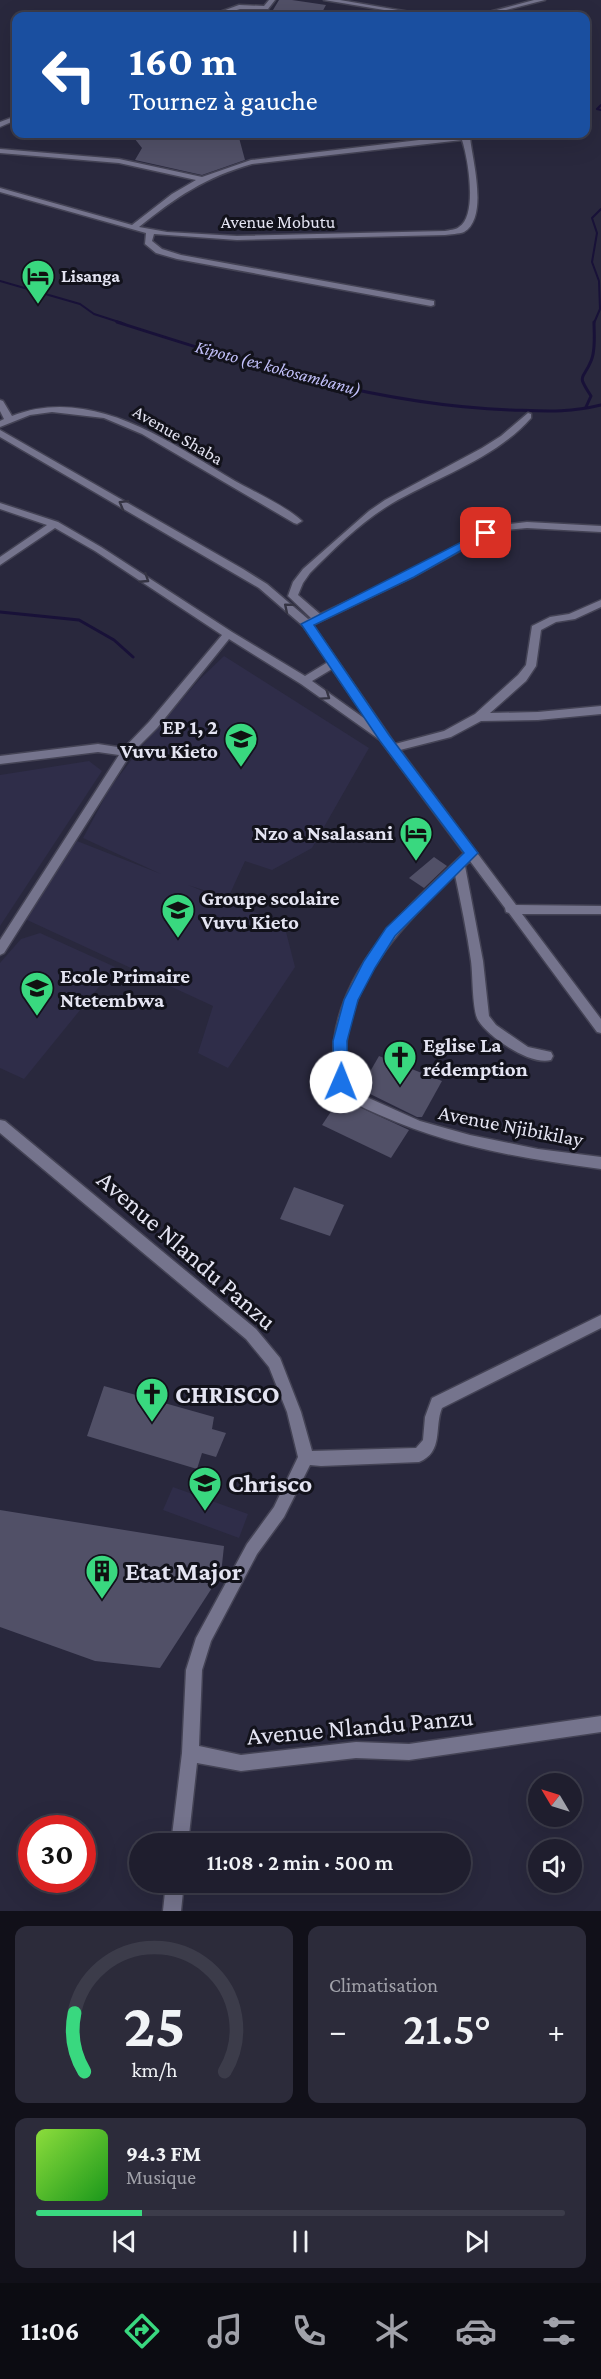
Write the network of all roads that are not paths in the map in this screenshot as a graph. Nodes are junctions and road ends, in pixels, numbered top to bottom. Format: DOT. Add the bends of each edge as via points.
graph roads {
  1 [pos="272,0"];
  2 [pos="327,0"];
  3 [pos="542,0"];
  4 [pos="224,12"];
  5 [pos="404,12"];
  6 [pos="493,12"];
  7 [pos="441,138"];
  8 [pos="466,138"];
  9 [pos="0,151"];
  10 [pos="199,178"];
  11 [pos="0,190"];
  12 [pos="133,228"];
  13 [pos="150,232"];
  14 [pos="432,303"];
  15 [pos="0,403"];
  16 [pos="528,416"];
  17 [pos="4,422"];
  18 [pos="3,438"];
  19 [pos="0,506"];
  20 [pos="297,521"];
  21 [pos="55,524"];
  22 [pos="601,530"];
  23 [pos="0,562"];
  24 [pos="601,603"];
  25 [pos="318,618"];
  26 [pos="307,624"];
  27 [pos="228,634"];
  28 [pos="334,663"];
  29 [pos="305,681"];
  30 [pos="601,710"];
  31 [pos="478,717"];
  32 [pos="385,738"];
  33 [pos="393,748"];
  34 [pos="126,752"];
  35 [pos="0,760"];
  36 [pos="471,853"];
  37 [pos="459,864"];
  38 [pos="510,909"];
  39 [pos="601,910"];
  40 [pos="0,950"];
  41 [pos="601,1028"];
  42 [pos="547,1056"];
  43 [pos="0,1125"];
  44 [pos="601,1163"];
  45 [pos="601,1321"];
  46 [pos="306,1456"];
  47 [pos="601,1724"];
  48 [pos="190,1753"];
  49 [pos="180,1833"];
  50 [pos="174,1893"];
  51 [pos="172,1911"];
  1 -- 4 [label="street" via="266,8 238,7"];
  2 -- 5 [label="street"];
  3 -- 6 [label="street"];
  7 -- 10 [label="street" via="251,162"];
  8 -- 13 [label="street, Avenue Mobutu" via="474,170 470,218 461,230 237,238"];
  9 -- 10 [label="street" via="119,161"];
  10 -- 12 [label="street"];
  11 -- 12 [label="street, Avenue Mobutu"];
  12 -- 13 [label="street, Avenue Mobutu"];
  13 -- 14 [label="street" via="148,242 159,251 180,257"];
  15 -- 17 [label="street"];
  16 -- 25 [label="street" via="517,428 468,459 370,514 304,573 293,596"];
  17 -- 20 [label="street, Avenue Shaba" via="52,409 97,414 122,422"];
  26 -- 18 [label="street, one-way" via="240,571"];
  19 -- 21 [label="street"];
  21 -- 23 [label="street"];
  21 -- 27 [label="street, one-way"];
  22 -- 25 [label="street" via="505,527"];
  24 -- 31 [label="street" via="536,628 531,666"];
  25 -- 26 [label="street"];
  26 -- 28 [label="street"];
  27 -- 29 [label="street"];
  27 -- 34 [label="street"];
  28 -- 29 [label="street"];
  28 -- 32 [label="street"];
  29 -- 32 [label="street, one-way"];
  30 -- 31 [label="street"];
  31 -- 33 [label="street" via="447,734"];
  32 -- 33 [label="street"];
  33 -- 36 [label="street"];
  34 -- 35 [label="street" via="98,748"];
  34 -- 40 [label="street"];
  36 -- 37 [label="street, Avenue Njibikilay"];
  36 -- 38 [label="street"];
  37 -- 42 [label="street" via="483,1017 492,1029 525,1051"];
  37 -- 44 [label="street, Avenue Njibikilay" via="390,932 369,965 351,1000 340,1041 341,1082 357,1099 417,1126 471,1142"];
  38 -- 39 [label="street"];
  38 -- 41 [label="street"];
  43 -- 46 [label="street, Avenue Nlandu Panzu" via="251,1334 275,1363"];
  45 -- 46 [label="street" via="437,1403 429,1448 419,1455 321,1459"];
  46 -- 48 [label="street" via="279,1512 252,1549 204,1638 194,1670"];
  47 -- 48 [label="street, Avenue Nlandu Panzu" via="409,1752 356,1750 241,1763"];
  48 -- 49 [label="street"];
  50 -- 51 [label="street"];
}
